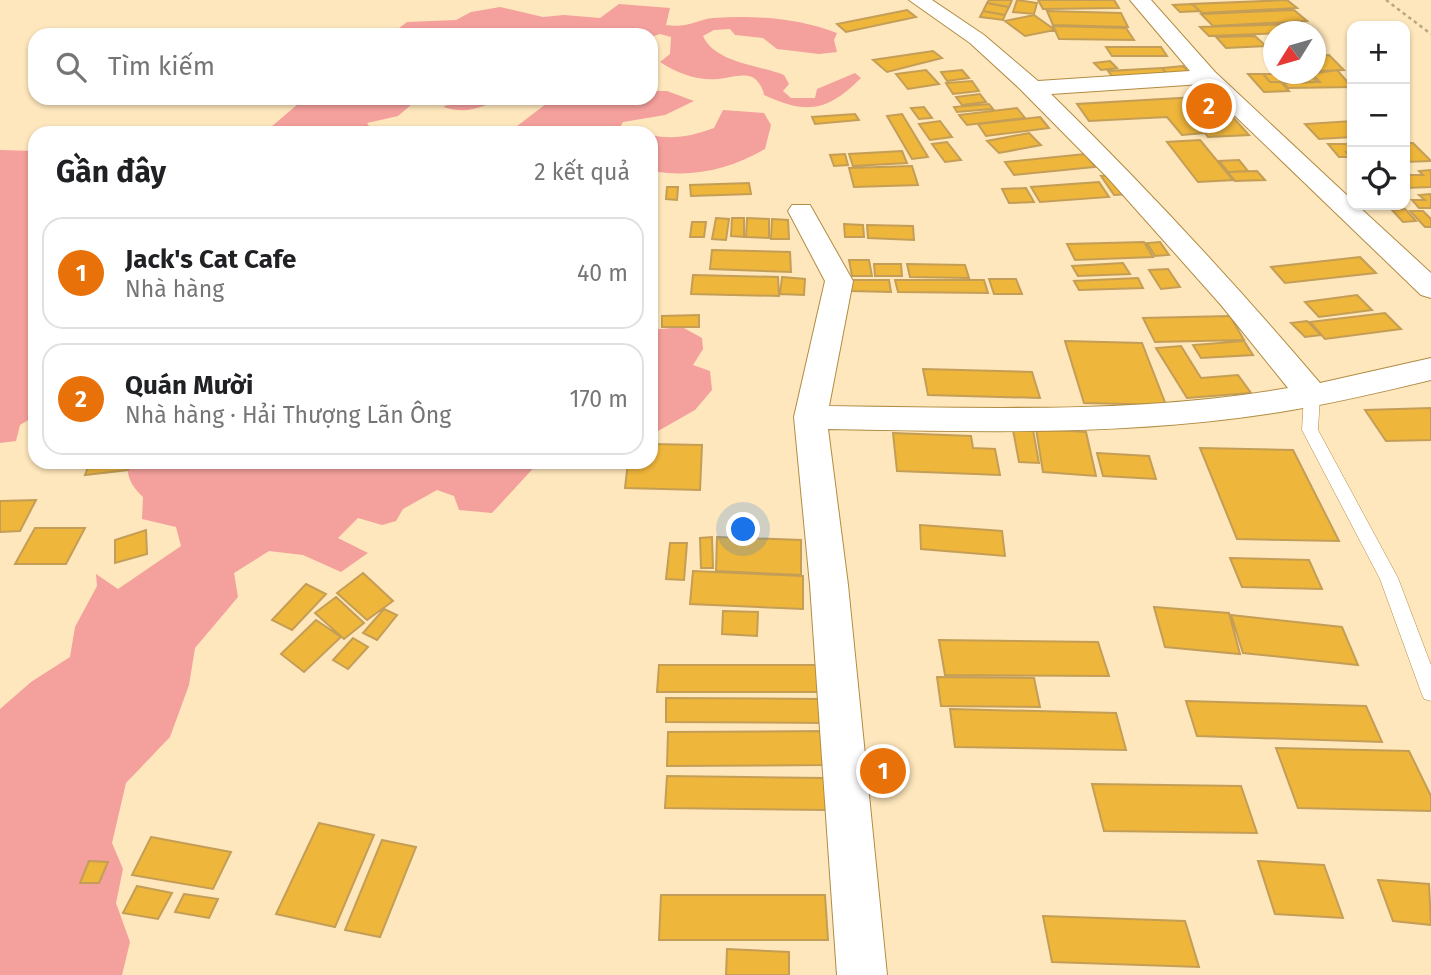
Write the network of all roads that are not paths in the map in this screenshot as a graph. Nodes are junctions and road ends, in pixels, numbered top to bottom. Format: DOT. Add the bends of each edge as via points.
graph roads {
  1 [pos="919,0"];
  2 [pos="1140,0"];
  3 [pos="1207,77"];
  4 [pos="1032,88"];
  5 [pos="801,211"];
  6 [pos="1431,289"];
  7 [pos="1431,369"];
  8 [pos="1312,395"];
  9 [pos="810,417"];
  10 [pos="1431,692"];
  11 [pos="862,975"];
  1 -- 4 [label="street" via="978,39"];
  2 -- 3 [label="street"];
  3 -- 4 [label="street"];
  3 -- 6 [label="street"];
  4 -- 8 [label="street" via="1231,298"];
  5 -- 9 [label="street" via="839,281"];
  7 -- 8 [label="street"];
  8 -- 9 [label="street" via="1167,414 1009,420"];
  8 -- 10 [label="lane" via="1310,430 1389,578"];
  9 -- 11 [label="street"];
}
